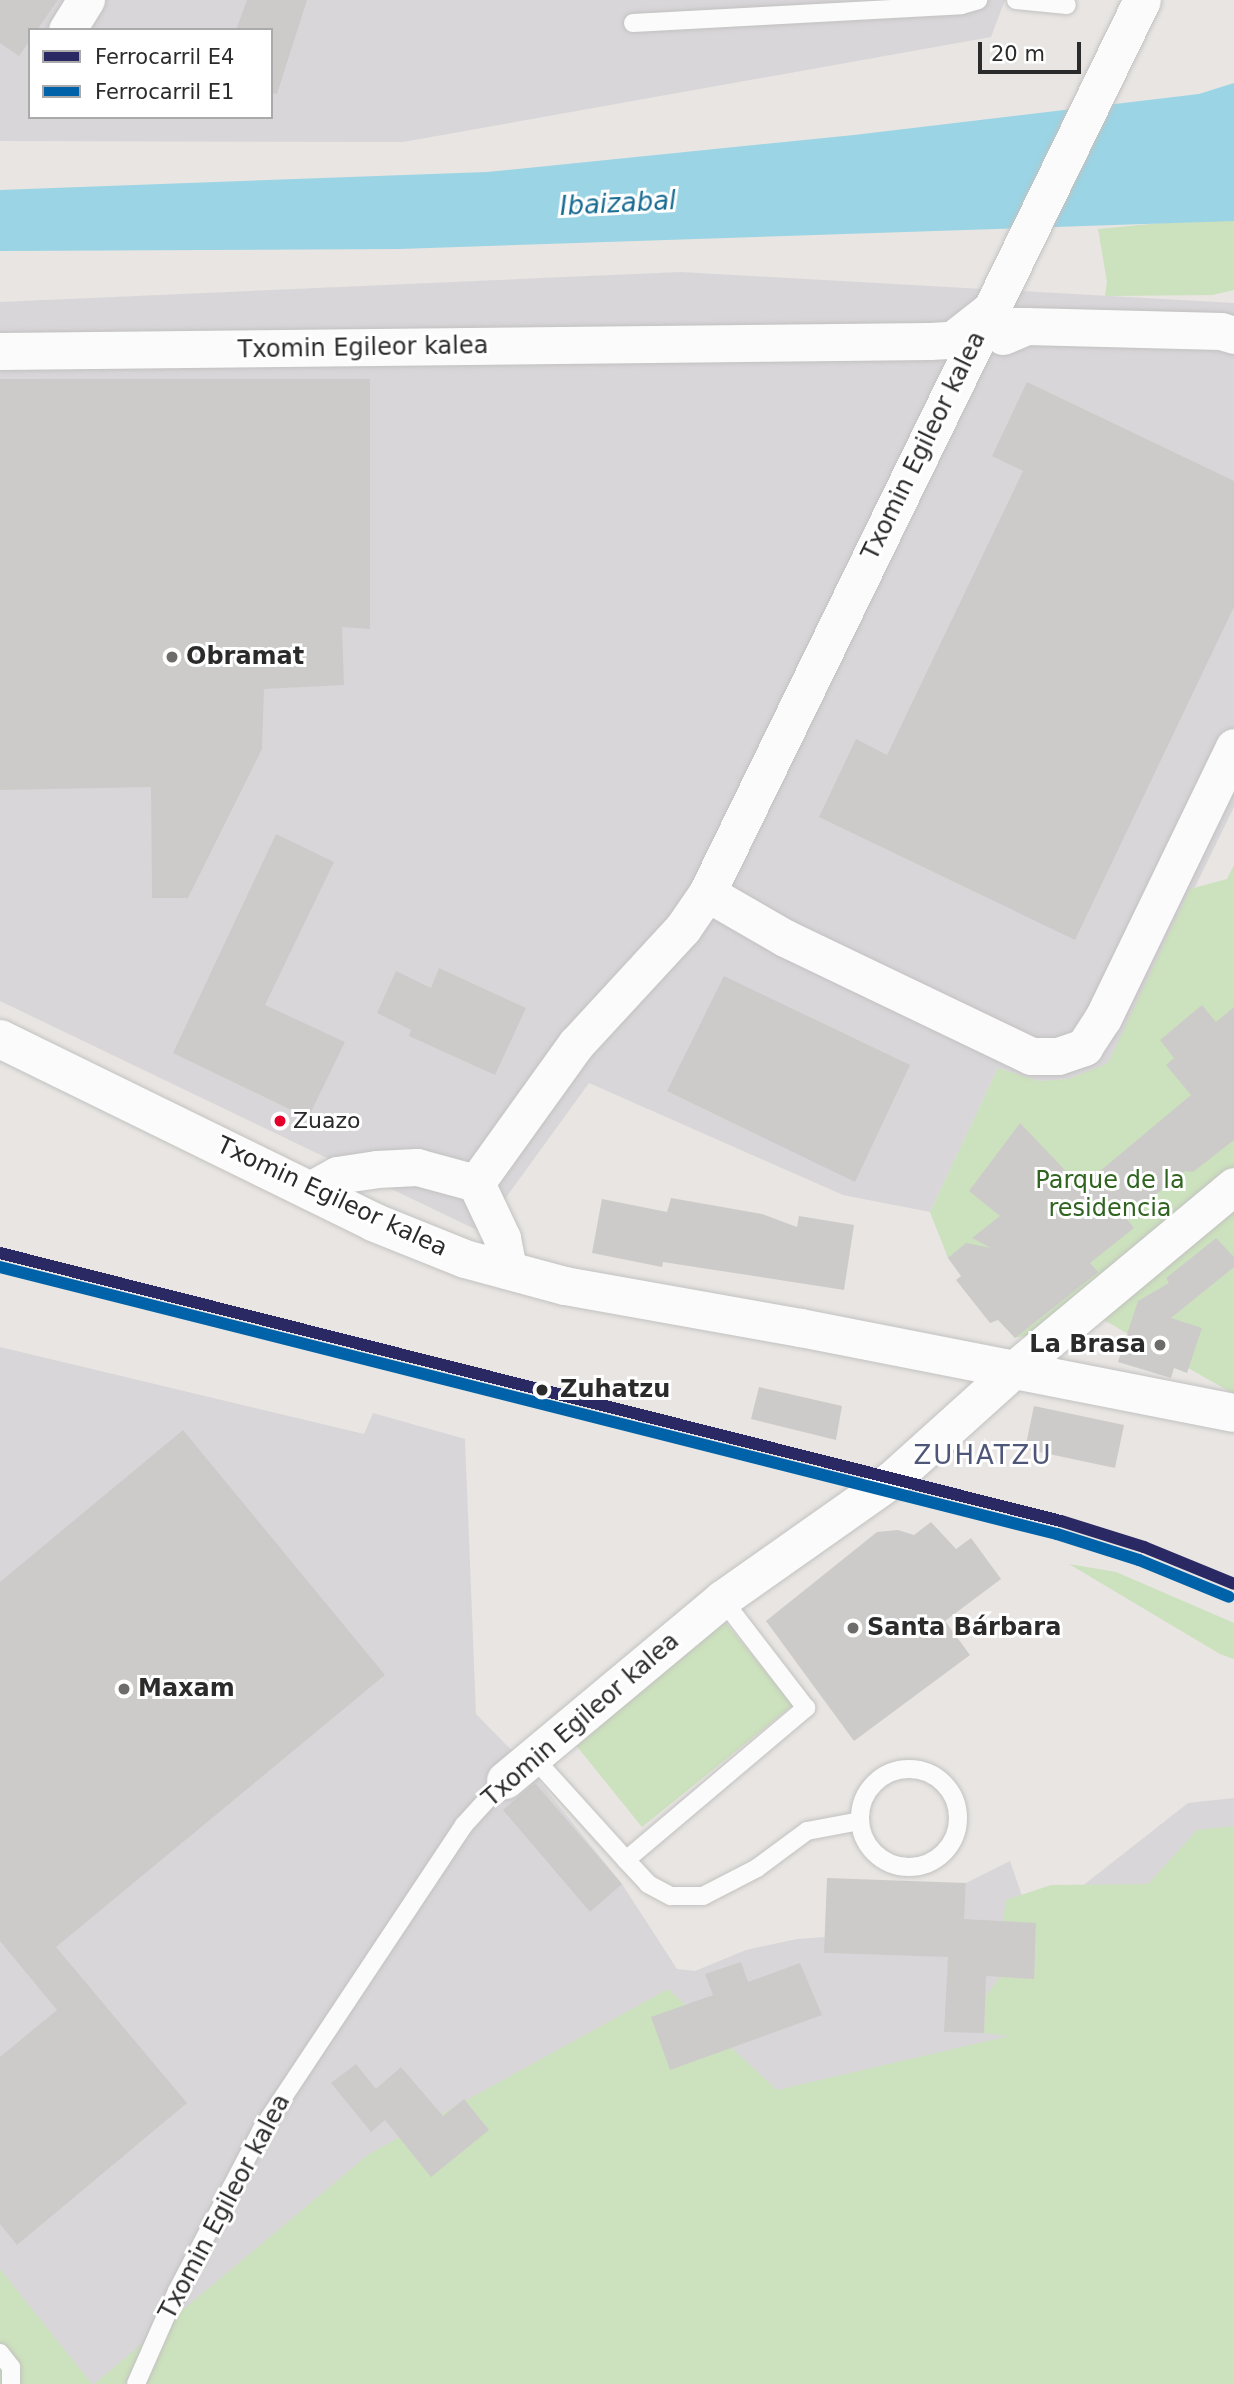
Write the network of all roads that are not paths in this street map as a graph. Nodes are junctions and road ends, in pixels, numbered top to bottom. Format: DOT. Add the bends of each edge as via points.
graph roads {
  1 [pos="86,0"];
  2 [pos="978,0"];
  3 [pos="1016,0"];
  4 [pos="1142,0"];
  5 [pos="1066,5"];
  6 [pos="634,23"];
  7 [pos="68,28"];
  8 [pos="989,312"];
  9 [pos="1026,326"];
  10 [pos="1234,335"];
  11 [pos="894,341"];
  12 [pos="0,351"];
  13 [pos="964,369"];
  14 [pos="1234,747"];
  15 [pos="707,893"];
  16 [pos="0,1039"];
  17 [pos="476,1183"];
  18 [pos="1234,1186"];
  19 [pos="312,1189"];
  20 [pos="508,1270"];
  21 [pos="1012,1371"];
  22 [pos="1234,1413"];
  23 [pos="722,1599"];
  24 [pos="533,1756"];
  25 [pos="505,1780"];
  26 [pos="860,1821"];
  27 [pos="626,1860"];
  28 [pos="0,2353"];
  29 [pos="11,2384"];
  30 [pos="136,2384"];
  1 -- 7 [label="street"];
  2 -- 6 [label="lane" via="962,5"];
  3 -- 5 [label="lane"];
  4 -- 8 [label="street, Txomin Egileor kalea"];
  8 -- 9 [label="street" via="1006,326"];
  8 -- 11 [label="street, Txomin Egileor kalea" via="952,340"];
  8 -- 13 [label="street, Txomin Egileor kalea"];
  9 -- 10 [label="street, Txomin Egileor kalea"];
  9 -- 13 [label="street, Txomin Egileor kalea" via="1000,337"];
  11 -- 12 [label="street, Txomin Egileor kalea"];
  11 -- 13 [label="street" via="933,352"];
  13 -- 15 [label="street, Txomin Egileor kalea"];
  14 -- 15 [label="street" via="1103,1018 1084,1047 1058,1056 1031,1056 785,938"];
  15 -- 17 [label="street, Txomin Egileor kalea" via="683,928 576,1044"];
  16 -- 19 [label="street, Txomin Egileor kalea"];
  17 -- 19 [label="street" via="417,1167 337,1175"];
  17 -- 20 [label="street" via="502,1238"];
  18 -- 21 [label="street"];
  19 -- 20 [label="street, Txomin Egileor kalea" via="373,1222 465,1259"];
  20 -- 21 [label="street, Txomin Egileor kalea" via="565,1286"];
  21 -- 22 [label="street, Txomin Egileor kalea"];
  21 -- 23 [label="street, Txomin Egileor kalea" via="891,1480"];
  23 -- 24 [label="street, Txomin Egileor kalea"];
  23 -- 27 [label="lane" via="806,1708"];
  24 -- 25 [label="street, Txomin Egileor kalea"];
  24 -- 27 [label="lane"];
  25 -- 30 [label="lane, Txomin Egileor kalea" via="464,1825 262,2129 177,2291"];
  26 -- 26 [label="lane" via="863,1836 883,1860 914,1868 943,1856 953,1843 959,1813 955,1797 931,1773 897,1770 869,1788"];
  26 -- 27 [label="lane" via="807,1831 757,1868 703,1896 671,1896 648,1884"];
  28 -- 29 [label="lane" via="11,2367"];
}
